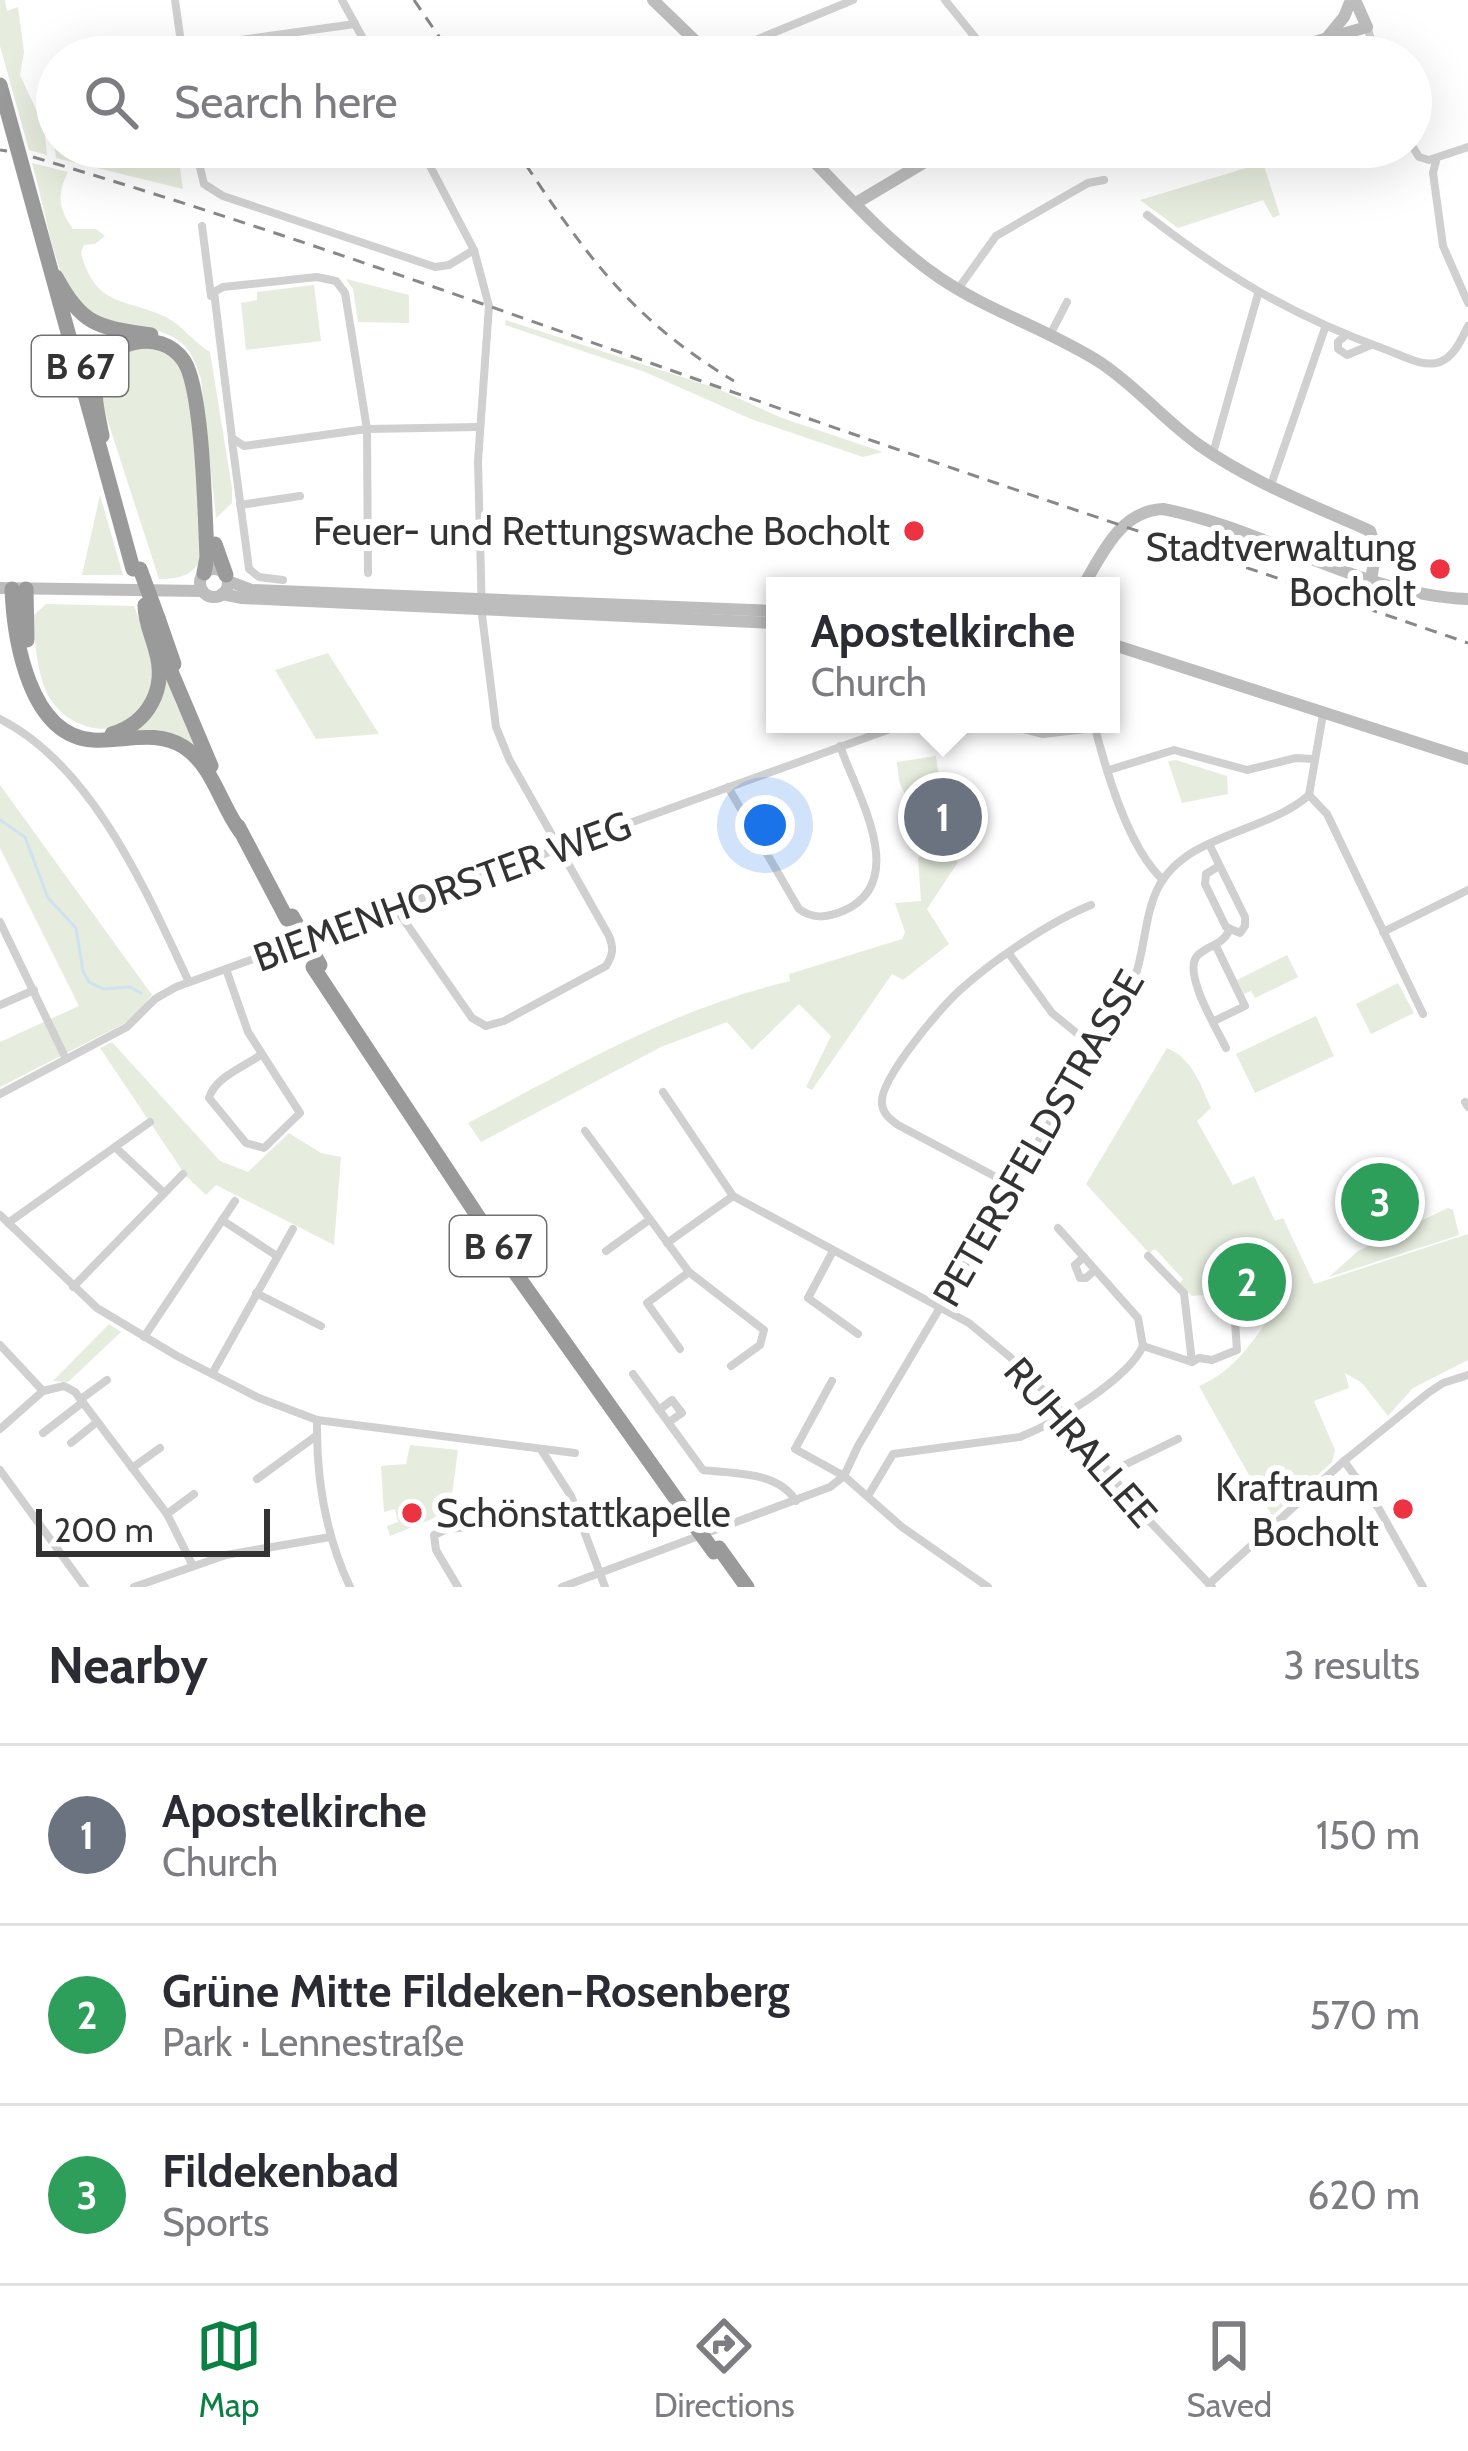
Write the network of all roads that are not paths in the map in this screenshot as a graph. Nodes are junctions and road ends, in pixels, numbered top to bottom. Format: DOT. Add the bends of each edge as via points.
graph roads {
  1 [pos="175,0"];
  2 [pos="342,0"];
  3 [pos="653,0"];
  4 [pos="853,0"];
  5 [pos="945,0"];
  6 [pos="1353,0"];
  7 [pos="356,24"];
  8 [pos="1366,27"];
  9 [pos="180,36"];
  10 [pos="284,36"];
  11 [pos="362,36"];
  12 [pos="691,36"];
  13 [pos="765,36"];
  14 [pos="975,36"];
  15 [pos="1328,36"];
  16 [pos="1335,36"];
  17 [pos="1370,36"];
  18 [pos="0,85"];
  19 [pos="1468,146"];
  20 [pos="1432,159"];
  21 [pos="1436,160"];
  22 [pos="200,168"];
  23 [pos="431,168"];
  24 [pos="821,168"];
  25 [pos="915,168"];
  26 [pos="25,179"];
  27 [pos="1104,180"];
  28 [pos="856,203"];
  29 [pos="1147,214"];
  30 [pos="202,226"];
  31 [pos="474,250"];
  32 [pos="56,275"];
  33 [pos="958,289"];
  34 [pos="1258,294"];
  35 [pos="212,298"];
  36 [pos="1067,302"];
  37 [pos="1468,303"];
  38 [pos="1468,326"];
  39 [pos="1325,328"];
  40 [pos="1346,336"];
  41 [pos="1049,337"];
  42 [pos="1371,345"];
  43 [pos="479,427"];
  44 [pos="367,429"];
  45 [pos="232,438"];
  46 [pos="1213,454"];
  47 [pos="106,457"];
  48 [pos="1270,487"];
  49 [pos="300,496"];
  50 [pos="240,505"];
  51 [pos="136,569"];
  52 [pos="368,573"];
  53 [pos="1089,577"];
  54 [pos="283,580"];
  55 [pos="1371,580"];
  56 [pos="202,582"];
  57 [pos="225,583"];
  58 [pos="13,589"];
  59 [pos="1468,599"];
  60 [pos="482,603"];
  61 [pos="643,604"];
  62 [pos="766,611"];
  63 [pos="576,613"];
  64 [pos="149,615"];
  65 [pos="766,623"];
  66 [pos="1120,650"];
  67 [pos="1323,714"];
  68 [pos="0,719"];
  69 [pos="878,733"];
  70 [pos="1096,733"];
  71 [pos="840,746"];
  72 [pos="1313,759"];
  73 [pos="1468,759"];
  74 [pos="1109,770"];
  75 [pos="728,787"];
  76 [pos="1309,795"];
  77 [pos="240,831"];
  78 [pos="1210,846"];
  79 [pos="559,849"];
  80 [pos="1219,866"];
  81 [pos="1163,880"];
  82 [pos="1468,890"];
  83 [pos="1091,905"];
  84 [pos="397,910"];
  85 [pos="289,918"];
  86 [pos="0,922"];
  87 [pos="1229,931"];
  88 [pos="1383,932"];
  89 [pos="1216,946"];
  90 [pos="1010,955"];
  91 [pos="226,969"];
  92 [pos="189,982"];
  93 [pos="34,990"];
  94 [pos="0,1005"];
  95 [pos="1423,1014"];
  96 [pos="1214,1021"];
  97 [pos="1095,1048"];
  98 [pos="1226,1048"];
  99 [pos="262,1054"];
  100 [pos="66,1059"];
  101 [pos="663,1092"];
  102 [pos="0,1094"];
  103 [pos="150,1122"];
  104 [pos="585,1131"];
  105 [pos="115,1147"];
  106 [pos="183,1174"];
  107 [pos="1013,1186"];
  108 [pos="164,1193"];
  109 [pos="734,1196"];
  110 [pos="235,1202"];
  111 [pos="0,1215"];
  112 [pos="222,1220"];
  113 [pos="650,1220"];
  114 [pos="8,1223"];
  115 [pos="1058,1228"];
  116 [pos="293,1229"];
  117 [pos="667,1244"];
  118 [pos="606,1251"];
  119 [pos="833,1251"];
  120 [pos="278,1256"];
  121 [pos="1148,1256"];
  122 [pos="1084,1257"];
  123 [pos="1095,1270"];
  124 [pos="689,1272"];
  125 [pos="73,1287"];
  126 [pos="256,1293"];
  127 [pos="1233,1294"];
  128 [pos="941,1308"];
  129 [pos="321,1327"];
  130 [pos="857,1334"];
  131 [pos="144,1337"];
  132 [pos="0,1346"];
  133 [pos="1143,1346"];
  134 [pos="680,1349"];
  135 [pos="1192,1362"];
  136 [pos="730,1366"];
  137 [pos="212,1373"];
  138 [pos="633,1374"];
  139 [pos="1468,1376"];
  140 [pos="107,1379"];
  141 [pos="832,1381"];
  142 [pos="43,1391"];
  143 [pos="82,1401"];
  144 [pos="659,1410"];
  145 [pos="1063,1414"];
  146 [pos="317,1420"];
  147 [pos="98,1422"];
  148 [pos="669,1422"];
  149 [pos="0,1429"];
  150 [pos="43,1433"];
  151 [pos="317,1435"];
  152 [pos="1178,1439"];
  153 [pos="71,1443"];
  154 [pos="160,1448"];
  155 [pos="541,1449"];
  156 [pos="575,1453"];
  157 [pos="1344,1461"];
  158 [pos="132,1468"];
  159 [pos="0,1470"];
  160 [pos="1110,1472"];
  161 [pos="844,1476"];
  162 [pos="257,1479"];
  163 [pos="194,1494"];
  164 [pos="868,1496"];
  165 [pos="796,1501"];
  166 [pos="167,1514"];
  167 [pos="516,1522"];
  168 [pos="330,1537"];
  169 [pos="192,1564"];
  170 [pos="600,1573"];
  171 [pos="151,1584"];
  172 [pos="1210,1586"];
  173 [pos="85,1587"];
  174 [pos="134,1587"];
  175 [pos="350,1587"];
  176 [pos="458,1587"];
  177 [pos="562,1587"];
  178 [pos="605,1587"];
  179 [pos="743,1587"];
  180 [pos="988,1587"];
  181 [pos="1423,1587"];
  1 -- 9 [label="street"];
  2 -- 7 [label="street"];
  3 -- 12 [label="main road"];
  4 -- 13 [label="street"];
  5 -- 14 [label="street"];
  6 -- 8 [label="main road"];
  6 -- 15 [label="main road"];
  7 -- 10 [label="street"];
  7 -- 11 [label="street"];
  8 -- 16 [label="main road"];
  8 -- 17 [label="street"];
  18 -- 26 [label="highway, B 67"];
  19 -- 21 [label="street"];
  20 -- 21 [label="street"];
  21 -- 37 [label="street" via="1438,226"];
  22 -- 31 [label="street" via="204,184 223,196 435,267"];
  23 -- 31 [label="street"];
  24 -- 28 [label="main road"];
  25 -- 28 [label="main road"];
  26 -- 32 [label="highway, B 67"];
  26 -- 51 [label="highway, B 67"];
  27 -- 33 [label="street" via="996,236"];
  28 -- 33 [label="main road"];
  29 -- 34 [label="street"];
  30 -- 35 [label="street"];
  31 -- 43 [label="street" via="490,316"];
  32 -- 47 [label="highway, B 67"];
  32 -- 57 [label="highway" via="86,320 170,342 193,366"];
  33 -- 41 [label="main road"];
  34 -- 39 [label="street"];
  34 -- 46 [label="street"];
  35 -- 44 [label="street" via="223,287 336,281 345,293"];
  35 -- 45 [label="street"];
  36 -- 41 [label="street"];
  38 -- 42 [label="street" via="1439,363"];
  39 -- 40 [label="street"];
  39 -- 48 [label="street"];
  40 -- 42 [label="street"];
  40 -- 42 [label="street" via="1338,349 1347,356"];
  41 -- 46 [label="main road" via="1110,370"];
  43 -- 44 [label="street"];
  43 -- 60 [label="street"];
  44 -- 45 [label="street" via="251,447"];
  44 -- 52 [label="street"];
  45 -- 50 [label="street"];
  46 -- 48 [label="main road"];
  47 -- 51 [label="highway, B 67"];
  47 -- 56 [label="highway" via="95,396 102,364 128,344 170,348 183,360 194,396 208,556"];
  48 -- 55 [label="main road" via="1370,531"];
  49 -- 50 [label="street"];
  50 -- 54 [label="street" via="249,569"];
  51 -- 64 [label="highway, B 67, bridge"];
  53 -- 55 [label="main road" via="1122,525 1163,509"];
  55 -- 59 [label="main road"];
  56 -- 57 [label="main road" via="218,569"];
  56 -- 57 [label="main road" via="213,597"];
  56 -- 58 [label="main road" via="168,592"];
  57 -- 60 [label="main road" via="242,598"];
  58 -- 64 [label="highway" via="52,712 88,734 124,730 154,700 160,669"];
  58 -- 77 [label="highway" via="22,656 52,720 89,740 148,737 183,746 205,768"];
  60 -- 61 [label="main road"];
  60 -- 63 [label="main road"];
  60 -- 79 [label="street" via="496,727"];
  61 -- 62 [label="main road"];
  61 -- 63 [label="main road" via="634,613"];
  63 -- 65 [label="main road"];
  64 -- 77 [label="highway, B 67"];
  64 -- 85 [label="highway, B 67"];
  66 -- 67 [label="main road"];
  67 -- 72 [label="street"];
  67 -- 73 [label="main road"];
  68 -- 92 [label="street" via="49,752 110,827"];
  69 -- 71 [label="street, BIEMENHORSTER WEG"];
  70 -- 74 [label="street"];
  71 -- 75 [label="street, BIEMENHORSTER WEG"];
  71 -- 75 [label="street" via="879,868 865,897 836,914 799,909"];
  72 -- 74 [label="street" via="1247,770 1174,750"];
  72 -- 76 [label="street"];
  74 -- 81 [label="street" via="1143,859"];
  75 -- 79 [label="street, BIEMENHORSTER WEG"];
  76 -- 78 [label="street"];
  76 -- 88 [label="street" via="1327,814"];
  77 -- 85 [label="highway, B 67"];
  78 -- 80 [label="street"];
  78 -- 81 [label="street"];
  79 -- 84 [label="street, BIEMENHORSTER WEG"];
  79 -- 84 [label="street" via="609,936 611,957 495,1025 472,1018"];
  80 -- 87 [label="street" via="1205,884"];
  80 -- 87 [label="street" via="1246,922 1240,932"];
  81 -- 97 [label="street, PETERSFELDSTRASSE" via="1135,980"];
  82 -- 88 [label="street"];
  83 -- 90 [label="street"];
  84 -- 91 [label="street, BIEMENHORSTER WEG"];
  85 -- 179 [label="highway, B 67, bridge"];
  86 -- 93 [label="street"];
  87 -- 89 [label="street"];
  88 -- 95 [label="street"];
  89 -- 96 [label="street" via="1192,967"];
  89 -- 96 [label="street" via="1245,1006"];
  90 -- 97 [label="street" via="1052,1013"];
  90 -- 107 [label="street" via="957,992 881,1098 898,1125"];
  91 -- 92 [label="street, BIEMENHORSTER WEG"];
  91 -- 99 [label="street"];
  92 -- 100 [label="street, BIEMENHORSTER WEG" via="164,992 127,1028"];
  93 -- 94 [label="street"];
  93 -- 100 [label="street"];
  96 -- 98 [label="street"];
  97 -- 107 [label="street, PETERSFELDSTRASSE"];
  99 -- 99 [label="street" via="300,1113 264,1148 246,1143 209,1098"];
  100 -- 102 [label="street, BIEMENHORSTER WEG"];
  101 -- 109 [label="street"];
  103 -- 105 [label="street"];
  104 -- 113 [label="street"];
  105 -- 108 [label="street"];
  105 -- 114 [label="street"];
  106 -- 108 [label="street"];
  107 -- 128 [label="street, PETERSFELDSTRASSE"];
  108 -- 125 [label="street"];
  109 -- 117 [label="street"];
  109 -- 119 [label="street, RUHRALLEE"];
  110 -- 112 [label="street"];
  111 -- 114 [label="street"];
  112 -- 120 [label="street"];
  112 -- 131 [label="street"];
  113 -- 117 [label="street"];
  113 -- 118 [label="street"];
  114 -- 125 [label="street"];
  115 -- 122 [label="street"];
  116 -- 120 [label="street"];
  117 -- 124 [label="street"];
  119 -- 128 [label="street, RUHRALLEE"];
  119 -- 130 [label="street" via="808,1298"];
  120 -- 126 [label="street"];
  121 -- 135 [label="street" via="1184,1293"];
  122 -- 123 [label="street"];
  122 -- 123 [label="street" via="1076,1264 1080,1278"];
  123 -- 133 [label="street" via="1138,1318"];
  124 -- 134 [label="street" via="647,1303"];
  124 -- 136 [label="street" via="764,1330 760,1345"];
  125 -- 131 [label="street"];
  126 -- 129 [label="street"];
  126 -- 137 [label="street"];
  127 -- 135 [label="street" via="1237,1350"];
  128 -- 145 [label="street, RUHRALLEE" via="1010,1357"];
  128 -- 161 [label="street, PETERSFELDSTRASSE"];
  131 -- 137 [label="street"];
  132 -- 142 [label="street"];
  133 -- 135 [label="street"];
  133 -- 145 [label="street" via="1136,1362"];
  137 -- 146 [label="street"];
  138 -- 144 [label="street"];
  139 -- 157 [label="street" via="1442,1383"];
  140 -- 143 [label="street"];
  141 -- 161 [label="street" via="795,1449"];
  142 -- 143 [label="street" via="64,1386"];
  142 -- 149 [label="street"];
  143 -- 147 [label="street"];
  143 -- 150 [label="street"];
  144 -- 148 [label="street"];
  144 -- 148 [label="street" via="672,1400 682,1413"];
  145 -- 160 [label="street, RUHRALLEE"];
  145 -- 164 [label="street" via="1020,1437 893,1454"];
  146 -- 151 [label="street"];
  146 -- 155 [label="street"];
  147 -- 153 [label="street"];
  147 -- 158 [label="street"];
  148 -- 165 [label="street" via="703,1470 766,1478"];
  151 -- 162 [label="street"];
  151 -- 168 [label="street"];
  152 -- 160 [label="street"];
  154 -- 158 [label="street"];
  155 -- 156 [label="street"];
  155 -- 170 [label="street" via="571,1496"];
  157 -- 172 [label="street"];
  157 -- 181 [label="street"];
  158 -- 166 [label="street"];
  159 -- 173 [label="street"];
  160 -- 172 [label="street, RUHRALLEE"];
  161 -- 164 [label="street"];
  161 -- 165 [label="street"];
  163 -- 166 [label="street"];
  164 -- 180 [label="street"];
  165 -- 170 [label="street"];
  166 -- 169 [label="street"];
  167 -- 176 [label="street" via="434,1534"];
  168 -- 169 [label="street"];
  168 -- 175 [label="street"];
  169 -- 171 [label="street"];
  170 -- 177 [label="street"];
  170 -- 178 [label="street"];
  171 -- 174 [label="street"];
}
